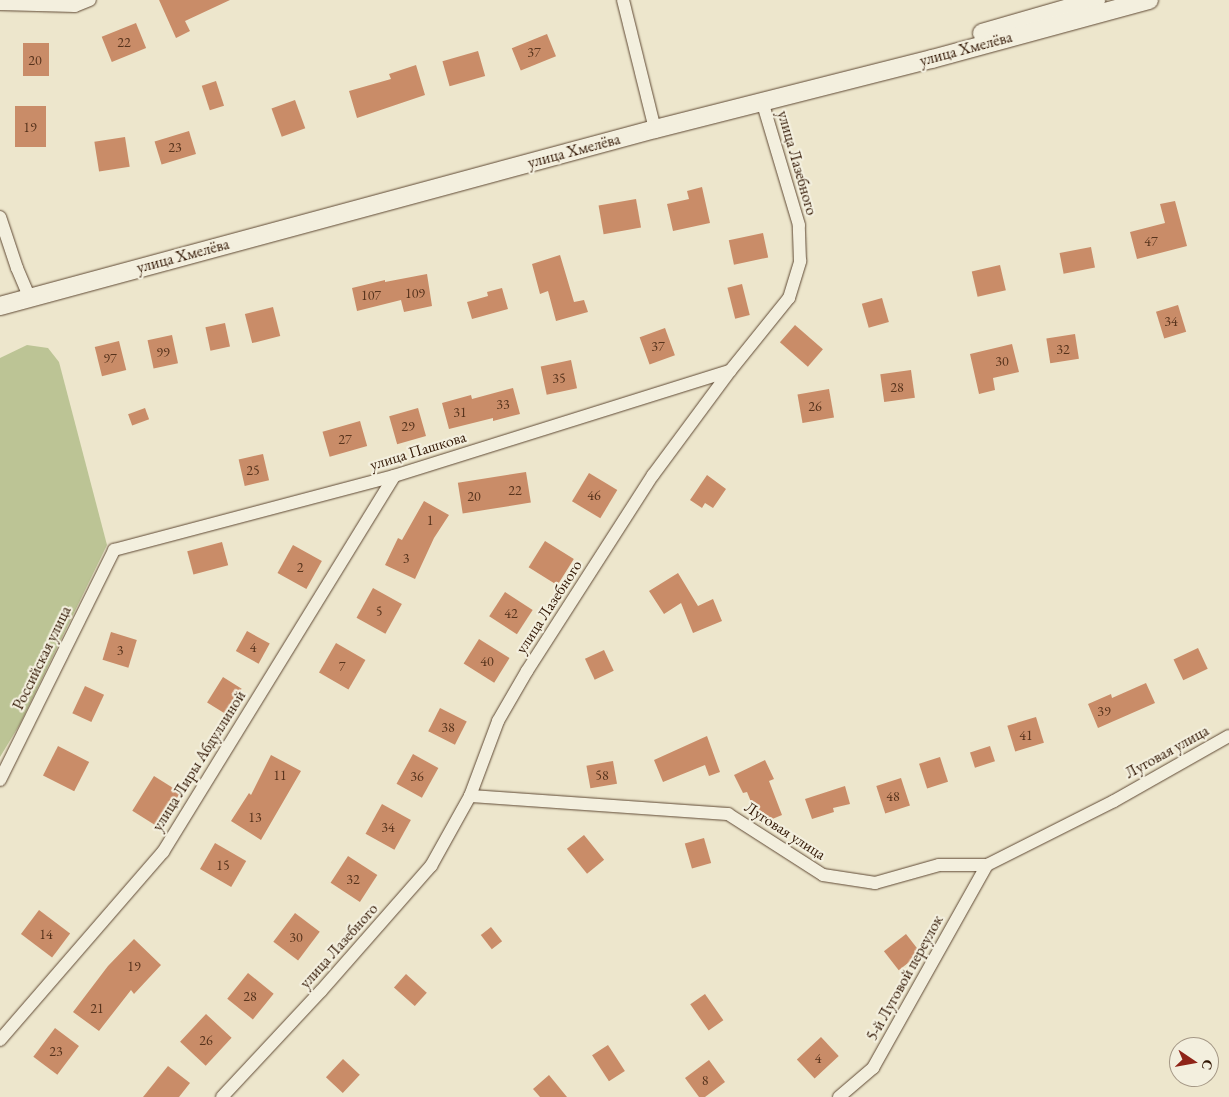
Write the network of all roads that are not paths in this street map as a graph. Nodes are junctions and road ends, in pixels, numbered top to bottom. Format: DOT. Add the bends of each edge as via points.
graph roads {
  1 [pos="90,0"];
  2 [pos="623,0"];
  3 [pos="1096,0"];
  4 [pos="1149,0"];
  5 [pos="0,4"];
  6 [pos="762,101"];
  7 [pos="655,129"];
  8 [pos="0,217"];
  9 [pos="30,298"];
  10 [pos="0,306"];
  11 [pos="730,371"];
  12 [pos="394,476"];
  13 [pos="114,550"];
  14 [pos="1229,736"];
  15 [pos="0,780"];
  16 [pos="470,796"];
  17 [pos="987,866"];
  18 [pos="0,1040"];
  19 [pos="222,1097"];
  20 [pos="839,1097"];
  1 -- 5 [label="street" via="75,6"];
  2 -- 7 [label="street"];
  3 -- 6 [label="main road"];
  4 -- 6 [label="main road, улица Хмелёва"];
  6 -- 7 [label="main road, улица Хмелёва"];
  6 -- 11 [label="street, улица Лазебного" via="799,226 800,261 789,298"];
  7 -- 9 [label="main road, улица Хмелёва"];
  8 -- 9 [label="street" via="16,268"];
  9 -- 10 [label="main road, улица Хмелёва"];
  11 -- 12 [label="street, улица Пашкова"];
  11 -- 16 [label="street, улица Лазебного" via="653,475 527,671 498,721"];
  12 -- 13 [label="street, улица Пашкова"];
  12 -- 18 [label="street, улица Лиры Абдуллиной" via="163,852"];
  13 -- 15 [label="street, Российская улица"];
  14 -- 17 [label="street, Луговая улица" via="1114,801"];
  16 -- 17 [label="street, Луговая улица" via="728,814 823,875 875,883 939,865"];
  16 -- 19 [label="street, улица Лазебного" via="431,866 322,991"];
  17 -- 20 [label="street, 5-й Луговой переулок" via="873,1068"];
}
